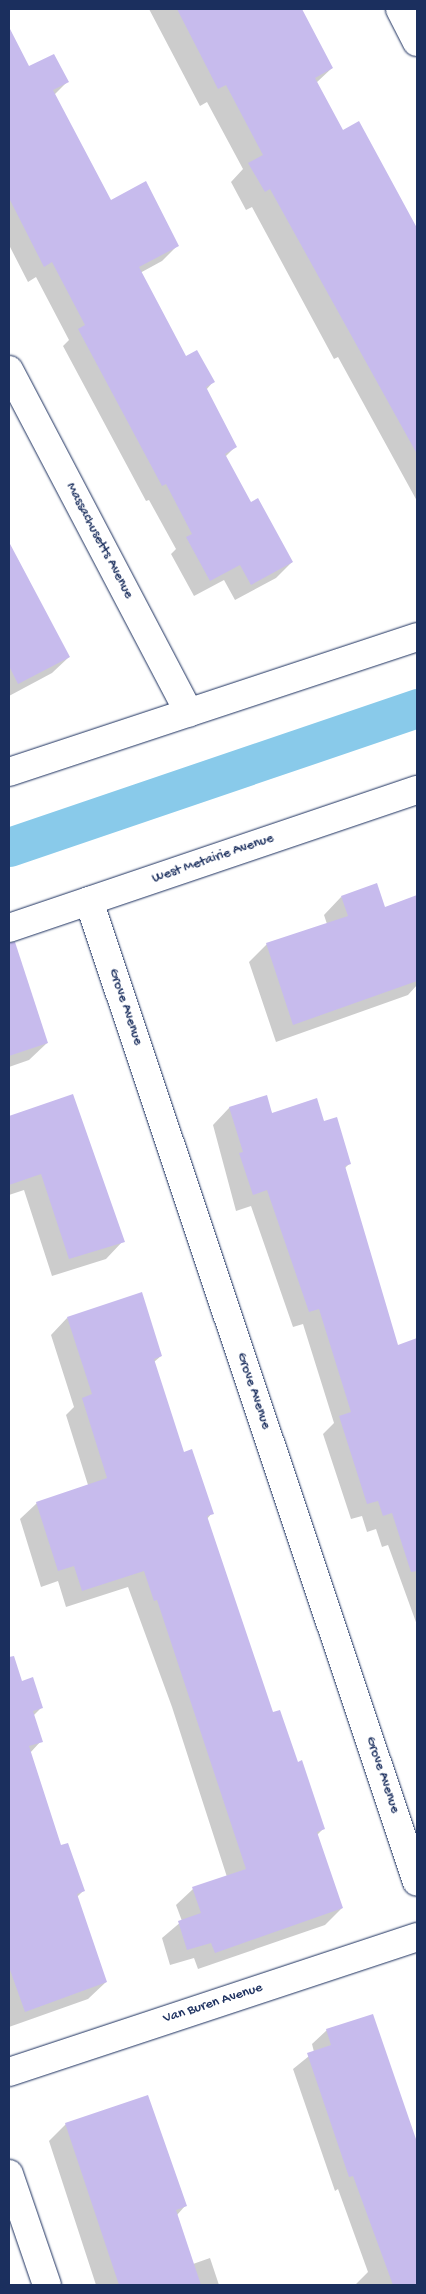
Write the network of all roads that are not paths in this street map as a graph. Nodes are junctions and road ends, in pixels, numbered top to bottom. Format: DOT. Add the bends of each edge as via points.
graph roads {
  1 [pos="400,9"];
  2 [pos="417,42"];
  3 [pos="9,370"];
  4 [pos="417,637"];
  5 [pos="189,713"];
  6 [pos="9,772"];
  7 [pos="417,790"];
  8 [pos="89,901"];
  9 [pos="9,928"];
  10 [pos="417,1882"];
  11 [pos="417,1937"];
  12 [pos="9,2072"];
  13 [pos="9,2174"];
  14 [pos="47,2285"];
  1 -- 2 [label="street"];
  3 -- 5 [label="street, Massachusetts Avenue"];
  4 -- 5 [label="street"];
  5 -- 6 [label="street"];
  7 -- 8 [label="street, West Metairie Avenue"];
  8 -- 9 [label="street, West Metairie Avenue"];
  8 -- 10 [label="street, Grove Avenue"];
  11 -- 12 [label="street, Van Buren Avenue"];
  13 -- 14 [label="street"];
}
